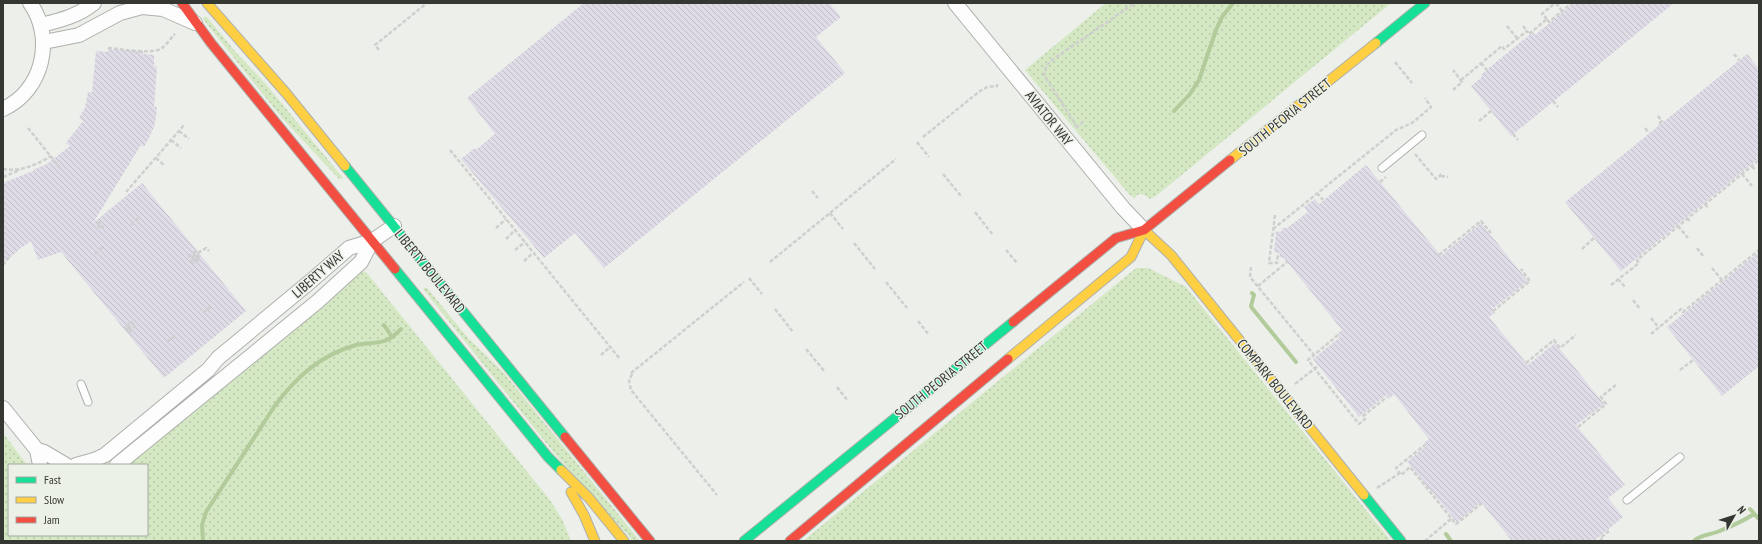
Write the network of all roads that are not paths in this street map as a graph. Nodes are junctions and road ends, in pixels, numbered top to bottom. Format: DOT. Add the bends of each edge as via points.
graph roads {
  1 [pos="30,3"];
  2 [pos="94,3"];
  3 [pos="122,3"];
  4 [pos="182,3"];
  5 [pos="207,3"];
  6 [pos="956,3"];
  7 [pos="1425,3"];
  8 [pos="105,20"];
  9 [pos="198,24"];
  10 [pos="41,25"];
  11 [pos="44,42"];
  12 [pos="3,109"];
  13 [pos="1422,135"];
  14 [pos="1382,168"];
  15 [pos="394,226"];
  16 [pos="1144,230"];
  17 [pos="372,241"];
  18 [pos="81,384"];
  19 [pos="88,402"];
  20 [pos="3,408"];
  21 [pos="37,450"];
  22 [pos="548,457"];
  23 [pos="1680,457"];
  24 [pos="40,464"];
  25 [pos="63,464"];
  26 [pos="80,464"];
  27 [pos="118,464"];
  28 [pos="1627,500"];
  29 [pos="595,541"];
  30 [pos="624,541"];
  31 [pos="650,541"];
  32 [pos="744,541"];
  33 [pos="790,541"];
  34 [pos="1401,541"];
  1 -- 10 [label="street"];
  2 -- 10 [label="street" via="74,16"];
  3 -- 8 [label="street" via="110,12"];
  4 -- 9 [label="street, LIBERTY BOULEVARD"];
  5 -- 15 [label="street, LIBERTY BOULEVARD" via="286,93"];
  6 -- 16 [label="street, AVIATOR WAY" via="1123,208"];
  7 -- 16 [label="street, SOUTH PEORIA STREET"];
  8 -- 9 [label="street" via="130,9 148,7 168,11"];
  8 -- 11 [label="street" via="79,35"];
  9 -- 17 [label="street, LIBERTY BOULEVARD"];
  10 -- 11 [label="street"];
  11 -- 12 [label="street" via="41,64 32,83 20,97"];
  13 -- 14 [label="lane"];
  15 -- 17 [label="street"];
  15 -- 31 [label="street, LIBERTY BOULEVARD"];
  16 -- 32 [label="street, SOUTH PEORIA STREET" via="1116,238"];
  16 -- 33 [label="street, SOUTH PEORIA STREET" via="1131,257"];
  16 -- 34 [label="street, COMPARK BOULEVARD" via="1171,255"];
  17 -- 22 [label="street, LIBERTY BOULEVARD"];
  17 -- 26 [label="street, LIBERTY WAY" via="349,248 105,455"];
  17 -- 27 [label="street, LIBERTY WAY" via="361,262 317,302"];
  18 -- 19 [label="lane"];
  20 -- 21 [label="street"];
  21 -- 24 [label="street"];
  21 -- 25 [label="street"];
  22 -- 29 [label="street" via="553,469 578,502"];
  22 -- 30 [label="street, LIBERTY BOULEVARD" via="588,498"];
  23 -- 28 [label="lane"];
}
